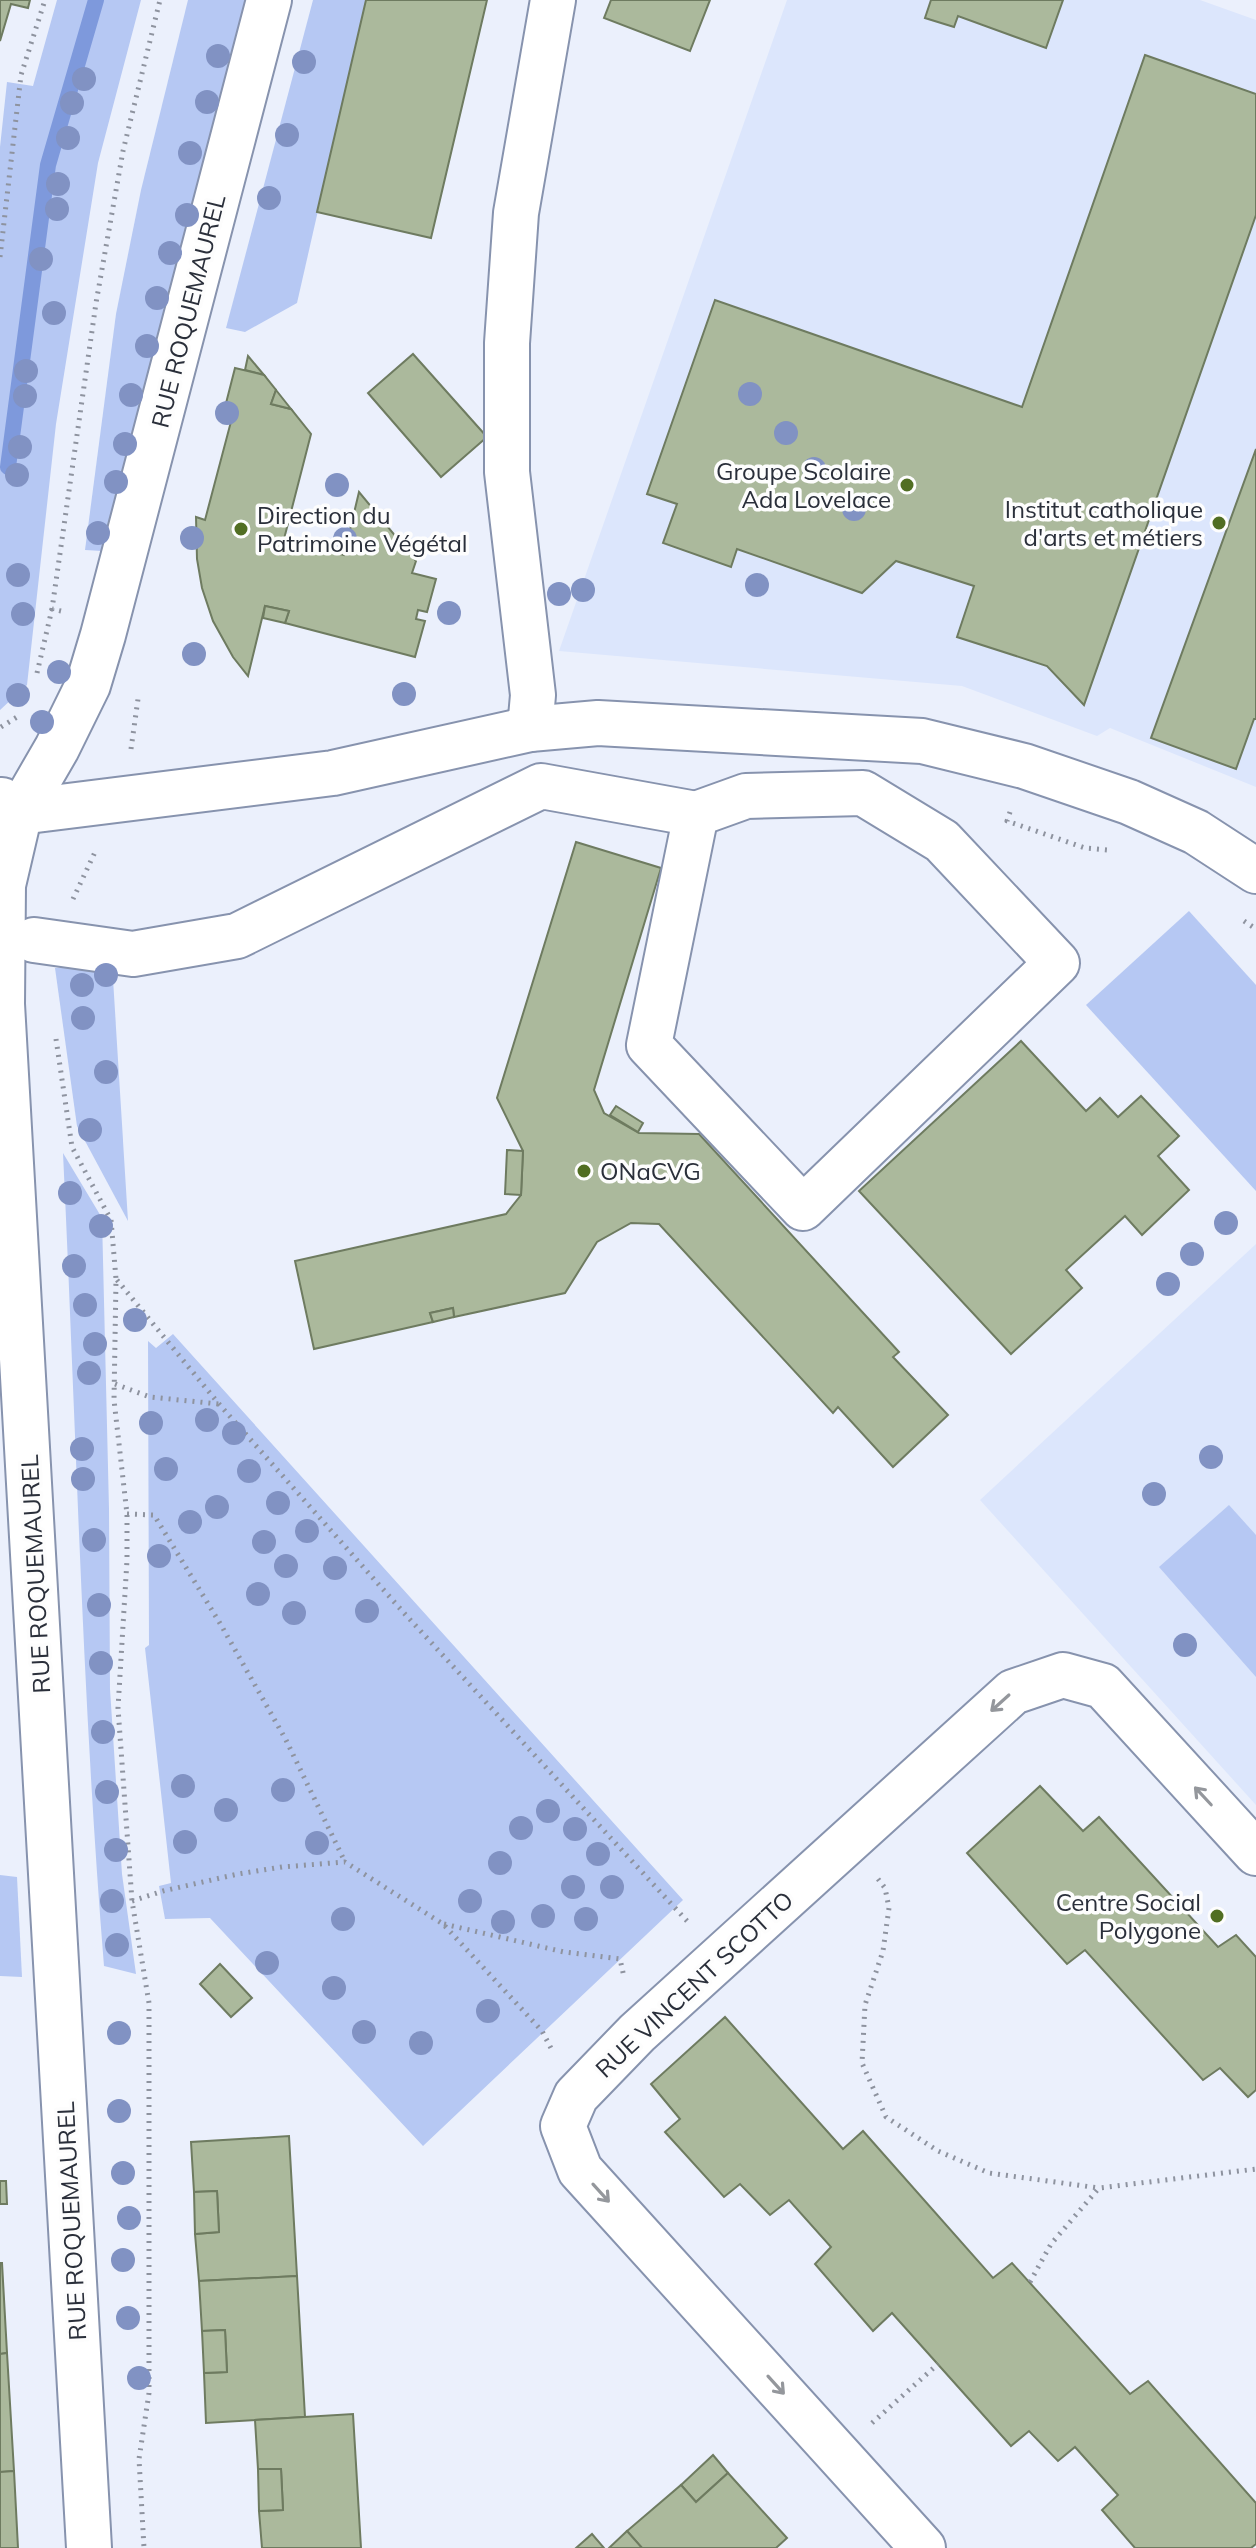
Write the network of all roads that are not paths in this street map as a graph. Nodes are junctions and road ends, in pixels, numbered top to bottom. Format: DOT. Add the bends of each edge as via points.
graph roads {
  1 [pos="269,0"];
  2 [pos="553,0"];
  3 [pos="530,729"];
  4 [pos="10,805"];
  5 [pos="696,814"];
  6 [pos="1256,871"];
  7 [pos="34,940"];
  8 [pos="1256,1853"];
  9 [pos="89,2548"];
  10 [pos="923,2548"];
  1 -- 4 [label="street, RUE ROQUEMAUREL" via="88,685 57,748"];
  2 -- 3 [label="street" via="516,213 507,343 507,472 533,695"];
  3 -- 4 [label="street" via="333,773"];
  3 -- 6 [label="street" via="598,723 922,741 1024,766 1129,802 1196,832"];
  4 -- 9 [label="street, RUE ROQUEMAUREL" via="2,1004"];
  5 -- 5 [label="street" via="649,1045 803,1208 1057,963 942,841 863,793 746,796"];
  5 -- 7 [label="street" via="541,786 237,936 133,954"];
  8 -- 10 [label="street, RUE VINCENT SCOTTO, one-way" via="1103,1686 1063,1675 1013,1692 637,2033 576,2096 563,2126 580,2170"];
}
